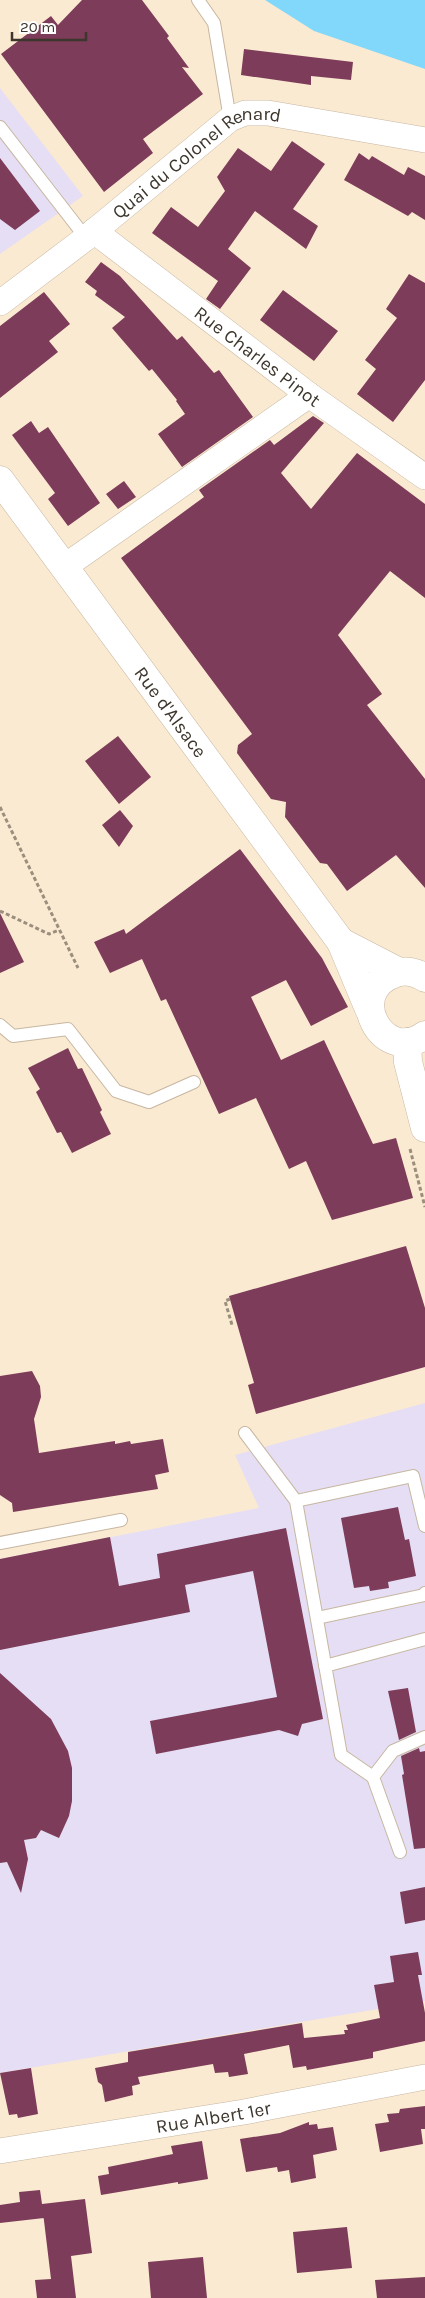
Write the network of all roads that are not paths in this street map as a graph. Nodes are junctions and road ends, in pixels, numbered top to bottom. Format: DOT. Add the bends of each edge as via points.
graph roads {
  1 [pos="198,0"];
  2 [pos="230,119"];
  3 [pos="0,127"];
  4 [pos="425,140"];
  5 [pos="90,234"];
  6 [pos="0,303"];
  7 [pos="309,395"];
  8 [pos="425,476"];
  9 [pos="0,480"];
  10 [pos="64,567"];
  11 [pos="341,942"];
  12 [pos="399,972"];
  13 [pos="425,978"];
  14 [pos="370,1009"];
  15 [pos="0,1025"];
  16 [pos="416,1039"];
  17 [pos="194,1082"];
  18 [pos="425,1128"];
  19 [pos="245,1433"];
  20 [pos="296,1501"];
  21 [pos="121,1520"];
  22 [pos="425,1526"];
  23 [pos="0,1543"];
  24 [pos="425,1593"];
  25 [pos="316,1618"];
  26 [pos="425,1639"];
  27 [pos="325,1666"];
  28 [pos="425,1737"];
  29 [pos="373,1777"];
  30 [pos="400,1852"];
  31 [pos="425,2077"];
  32 [pos="0,2151"];
  1 -- 2 [label="lane" via="214,23"];
  2 -- 4 [label="street, Quai du Colonel Renard" via="245,113 268,113"];
  2 -- 5 [label="street, Quai du Colonel Renard"];
  3 -- 5 [label="lane"];
  5 -- 6 [label="street, Quai du Colonel Renard"];
  5 -- 7 [label="street, Rue Charles Pinot"];
  7 -- 8 [label="street, Rue Charles Pinot"];
  7 -- 10 [label="street"];
  9 -- 10 [label="main road, Rue d'Alsace"];
  10 -- 11 [label="main road, Rue d'Alsace"];
  11 -- 12 [label="main road, Rue d'Alsace"];
  11 -- 14 [label="main road, Rue d'Alsace"];
  12 -- 13 [label="main road, Rue d'Alsace" via="411,972"];
  12 -- 14 [label="main road" via="378,983 371,995"];
  14 -- 16 [label="main road, Rue d'Alsace" via="373,1022 382,1033 393,1040"];
  15 -- 17 [label="lane" via="13,1036 68,1030 116,1091 149,1102"];
  16 -- 18 [label="main road" via="408,1062"];
  19 -- 20 [label="lane"];
  20 -- 22 [label="lane" via="413,1476"];
  20 -- 25 [label="lane"];
  21 -- 23 [label="lane"];
  24 -- 25 [label="lane"];
  25 -- 27 [label="lane"];
  26 -- 27 [label="lane"];
  27 -- 29 [label="lane" via="341,1754"];
  28 -- 29 [label="lane" via="393,1751"];
  29 -- 30 [label="lane"];
  31 -- 32 [label="street, Rue Albert 1er" via="244,2112"];
}
